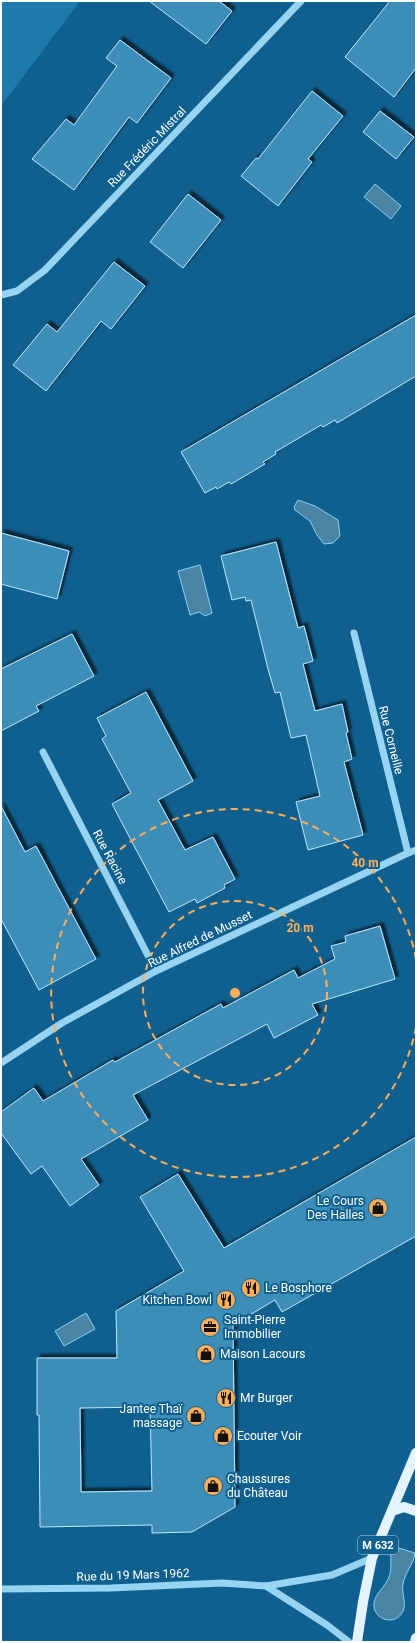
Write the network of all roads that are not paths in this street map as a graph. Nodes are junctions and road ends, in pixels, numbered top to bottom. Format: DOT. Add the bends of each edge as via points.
graph roads {
  1 [pos="301,1"];
  2 [pos="1,295"];
  3 [pos="354,633"];
  4 [pos="43,752"];
  5 [pos="416,850"];
  6 [pos="408,853"];
  7 [pos="156,971"];
  8 [pos="1,1063"];
  9 [pos="416,1453"];
  10 [pos="392,1511"];
  11 [pos="416,1511"];
  12 [pos="372,1558"];
  13 [pos="266,1586"];
  14 [pos="1,1589"];
  15 [pos="416,1638"];
  16 [pos="349,1642"];
  17 [pos="357,1642"];
  18 [pos="415,1642"];
  1 -- 2 [label="street, Rue Frédéric Mistral" via="45,270 17,291"];
  3 -- 6 [label="street, Rue Corneille"];
  4 -- 7 [label="street, Rue Racine"];
  5 -- 6 [label="street, Rue Alfred de Musset"];
  6 -- 7 [label="street, Rue Alfred de Musset"];
  7 -- 8 [label="street, Rue Alfred de Musset" via="62,1023"];
  9 -- 10 [label="main road, M 632"];
  10 -- 11 [label="main road" via="404,1507"];
  10 -- 12 [label="main road, M 632"];
  12 -- 13 [label="street, Rue du 19 Mars 1962" via="332,1575"];
  12 -- 17 [label="main road, M 632" via="362,1602"];
  13 -- 14 [label="street, Rue du 19 Mars 1962" via="222,1583"];
  13 -- 16 [label="street, Rue du 19 Mars 1962"];
  15 -- 18 [label="main road"];
}
